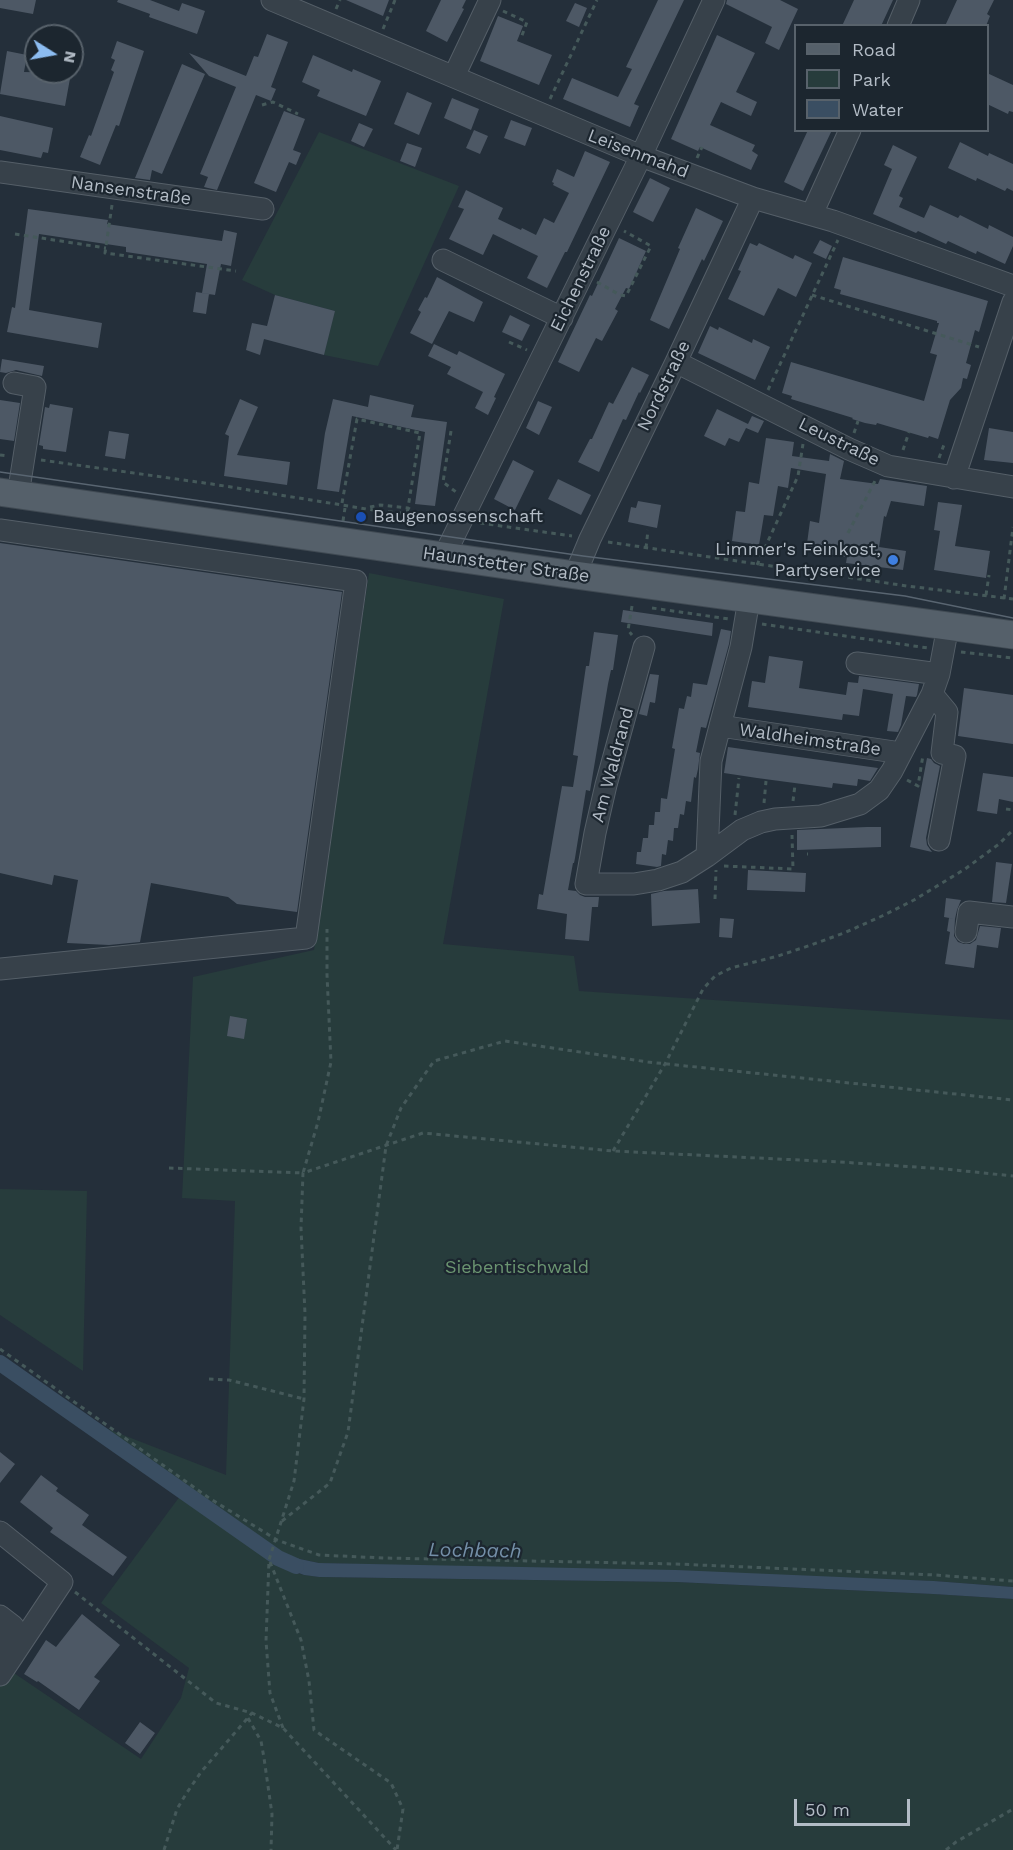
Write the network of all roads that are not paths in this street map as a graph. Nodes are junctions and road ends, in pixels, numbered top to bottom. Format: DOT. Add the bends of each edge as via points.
graph roads {
  1 [pos="272,0"];
  2 [pos="714,0"];
  3 [pos="909,0"];
  4 [pos="489,2"];
  5 [pos="899,24"];
  6 [pos="454,76"];
  7 [pos="849,132"];
  8 [pos="640,156"];
  9 [pos="0,172"];
  10 [pos="753,198"];
  11 [pos="263,209"];
  12 [pos="812,214"];
  13 [pos="443,260"];
  14 [pos="1013,286"];
  15 [pos="1013,302"];
  16 [pos="561,318"];
  17 [pos="676,362"];
  18 [pos="14,383"];
  19 [pos="954,478"];
  20 [pos="1013,487"];
  21 [pos="9,494"];
  22 [pos="0,530"];
  23 [pos="444,556"];
  24 [pos="574,575"];
  25 [pos="749,599"];
  26 [pos="948,626"];
  27 [pos="1013,635"];
  28 [pos="644,647"];
  29 [pos="857,663"];
  30 [pos="939,674"];
  31 [pos="932,694"];
  32 [pos="720,726"];
  33 [pos="897,762"];
  34 [pos="939,840"];
  35 [pos="707,856"];
  36 [pos="1013,917"];
  37 [pos="966,932"];
  38 [pos="0,969"];
  39 [pos="0,1532"];
  40 [pos="0,1616"];
  41 [pos="0,1647"];
  42 [pos="0,1675"];
  1 -- 6 [label="street, Leisenmahd"];
  2 -- 8 [label="street, Eichenstraße"];
  3 -- 5 [label="street"];
  4 -- 6 [label="street"];
  6 -- 8 [label="street, Leisenmahd"];
  7 -- 12 [label="street"];
  8 -- 10 [label="street, Leisenmahd"];
  8 -- 16 [label="street, Eichenstraße"];
  9 -- 11 [label="street, Nansenstraße"];
  10 -- 12 [label="street, Leisenmahd"];
  10 -- 17 [label="street, Nordstraße"];
  12 -- 14 [label="street, Leisenmahd"];
  13 -- 16 [label="street"];
  15 -- 19 [label="street"];
  16 -- 23 [label="street, Eichenstraße"];
  17 -- 19 [label="street, Leustraße" via="883,464"];
  17 -- 24 [label="street, Nordstraße"];
  18 -- 21 [label="street" via="35,387 24,458"];
  19 -- 20 [label="street, Leustraße"];
  21 -- 23 [label="main road, Haunstetter Straße"];
  22 -- 38 [label="street" via="356,581 306,938"];
  23 -- 24 [label="main road, Haunstetter Straße"];
  24 -- 25 [label="main road, Haunstetter Straße"];
  25 -- 26 [label="main road, Haunstetter Straße"];
  25 -- 32 [label="street, Waldheimstraße"];
  26 -- 27 [label="main road, Haunstetter Straße"];
  26 -- 30 [label="street"];
  28 -- 35 [label="street, Am Waldrand" via="606,785 586,884 658,880 682,872"];
  29 -- 30 [label="street"];
  30 -- 31 [label="street"];
  31 -- 33 [label="street"];
  31 -- 34 [label="street" via="947,712 942,753 955,756"];
  32 -- 33 [label="street, Waldheimstraße"];
  32 -- 35 [label="street, Waldheimstraße" via="711,761"];
  33 -- 35 [label="street" via="879,790 860,804 821,816 775,819 742,830"];
  36 -- 37 [label="street" via="969,912"];
  39 -- 42 [label="street" via="62,1582"];
  40 -- 41 [label="street" via="14,1626"];
}
